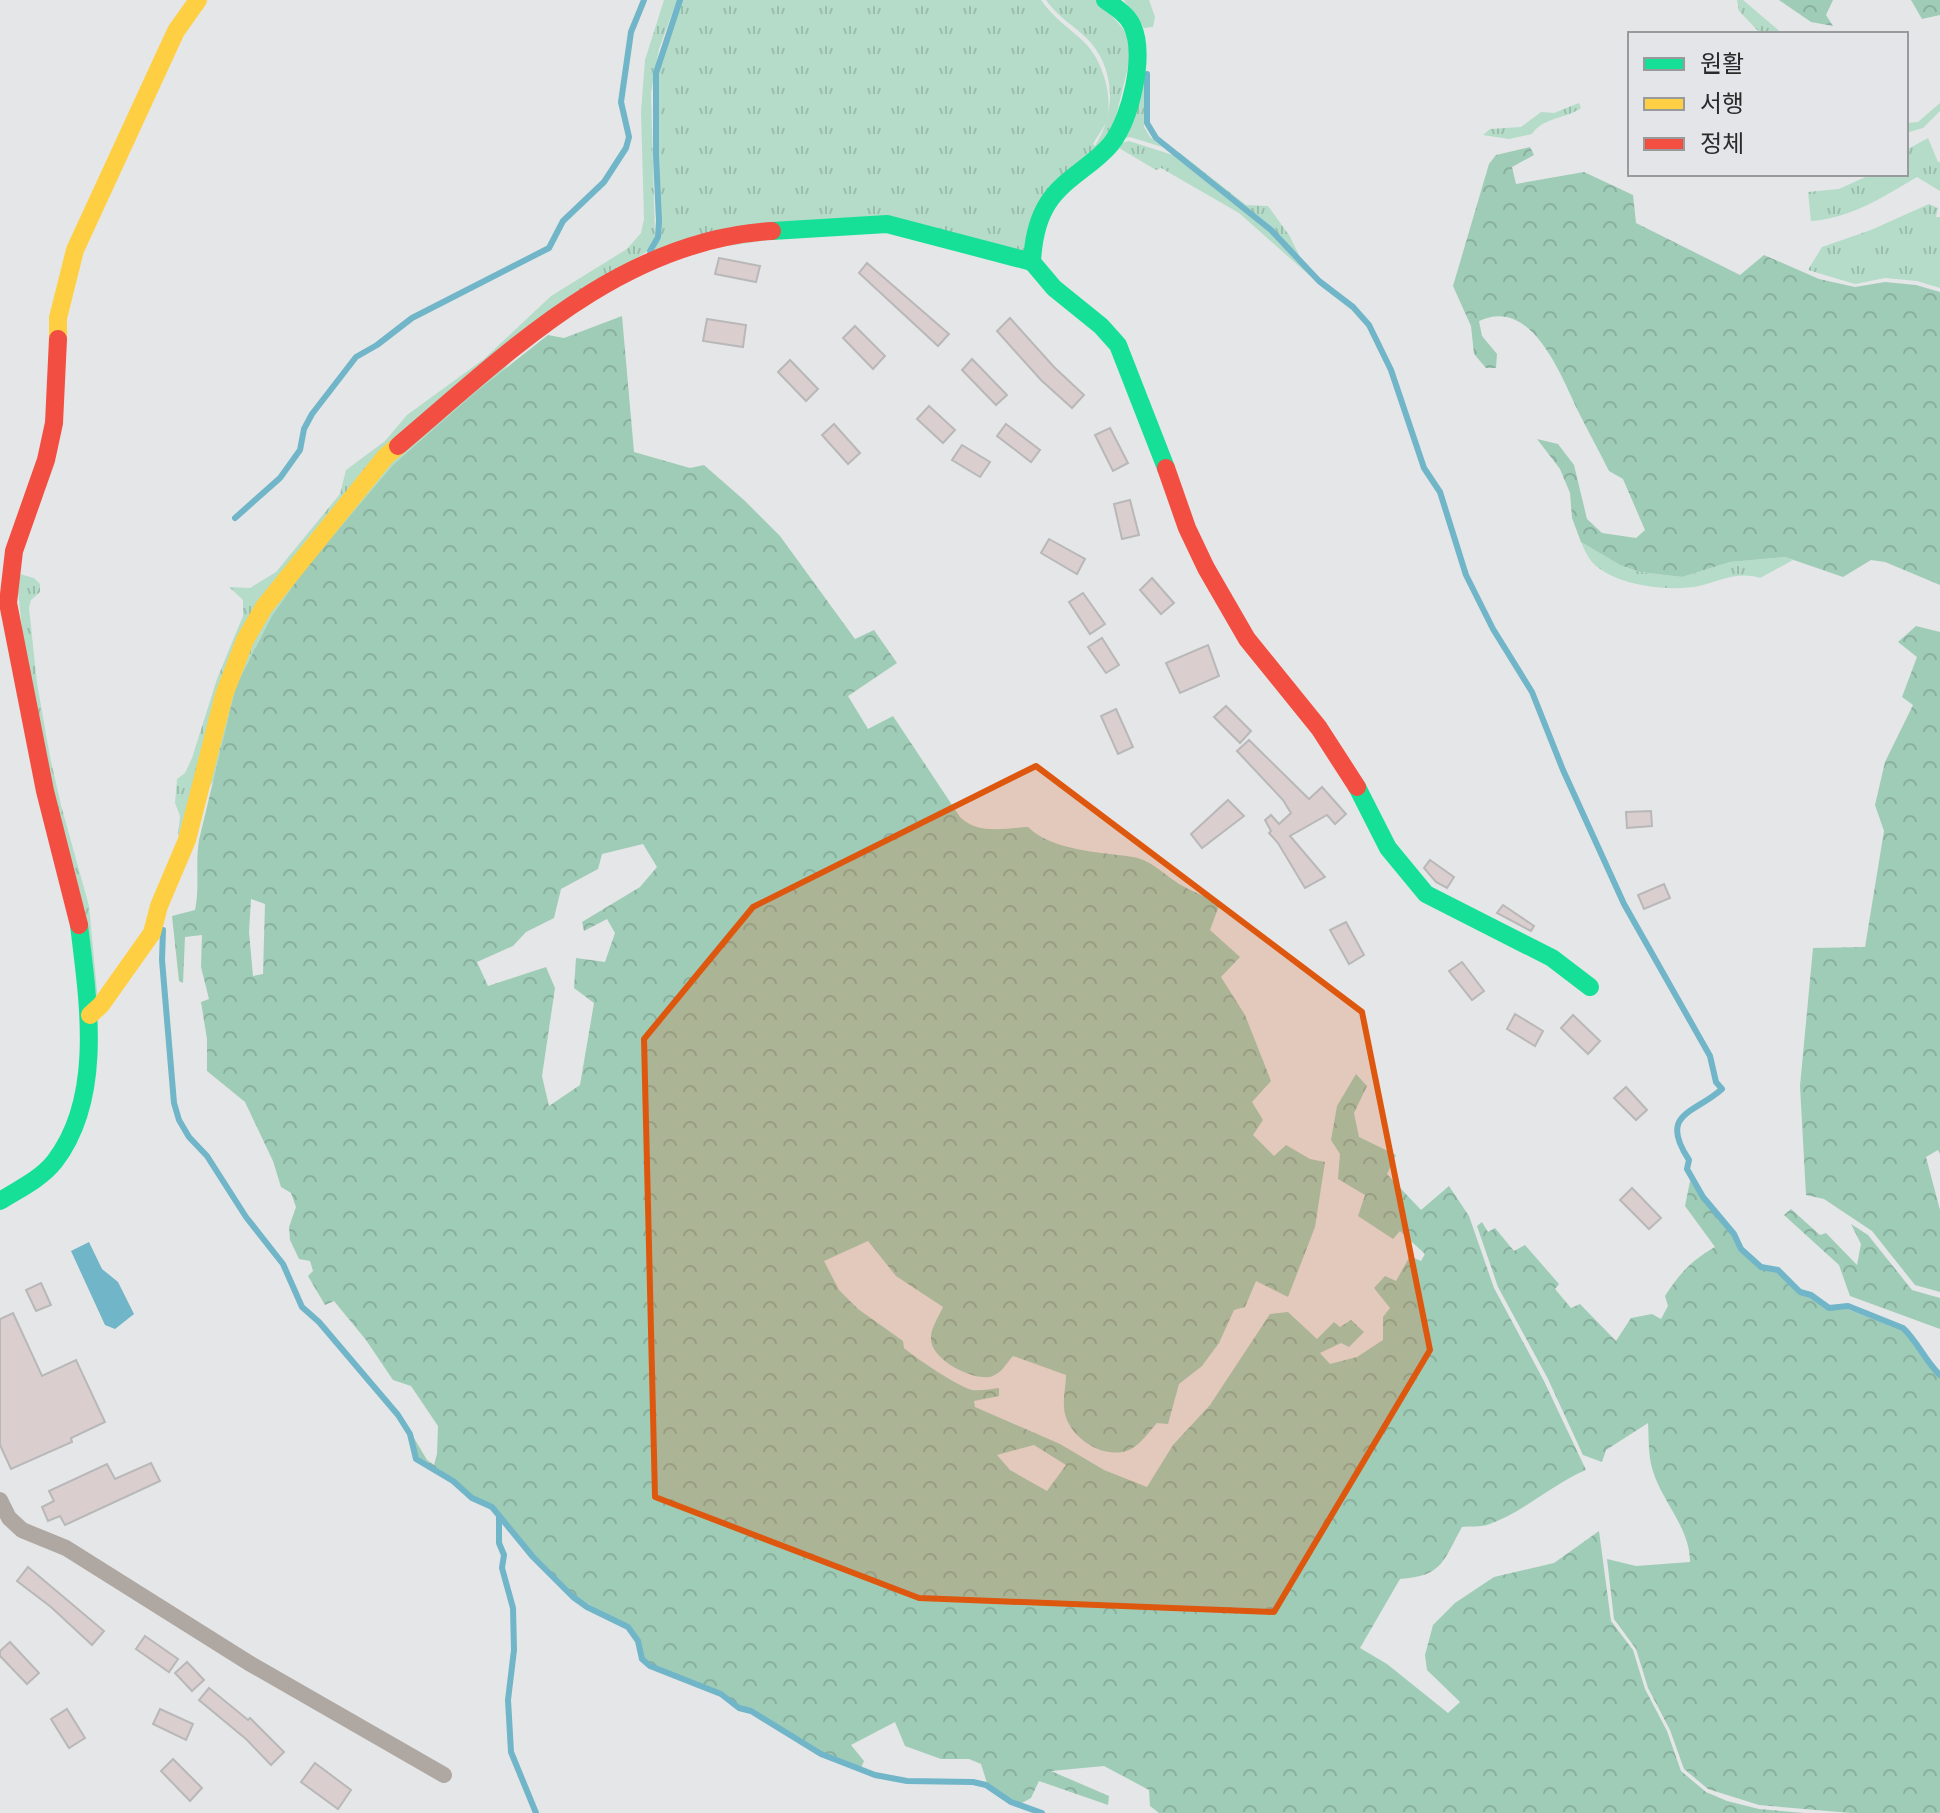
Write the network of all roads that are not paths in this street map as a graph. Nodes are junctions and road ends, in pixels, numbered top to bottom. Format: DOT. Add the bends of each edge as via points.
graph roads {
  1 [pos="198,0"];
  2 [pos="1105,0"];
  3 [pos="1032,262"];
  4 [pos="1590,987"];
  5 [pos="90,1015"];
  6 [pos="0,1201"];
  7 [pos="0,1500"];
  8 [pos="444,1775"];
  1 -- 5 [label="street" via="176,31 75,250 58,318 54,423 18,536 8,603 45,791 78,915"];
  2 -- 3 [label="street" via="1127,17 1135,32 1134,89 1113,143 1049,202 1035,233"];
  3 -- 4 [label="street" via="1118,345 1206,568 1247,639 1356,784 1388,848 1426,894 1552,958"];
  3 -- 5 [label="street" via="887,224 737,233 673,250 630,270 538,328 386,456 264,607 224,695 187,840 152,933"];
  5 -- 6 [label="street" via="83,1102 74,1132 47,1169"];
  7 -- 8 [label="street" via="22,1530 66,1548 249,1663"];
}
